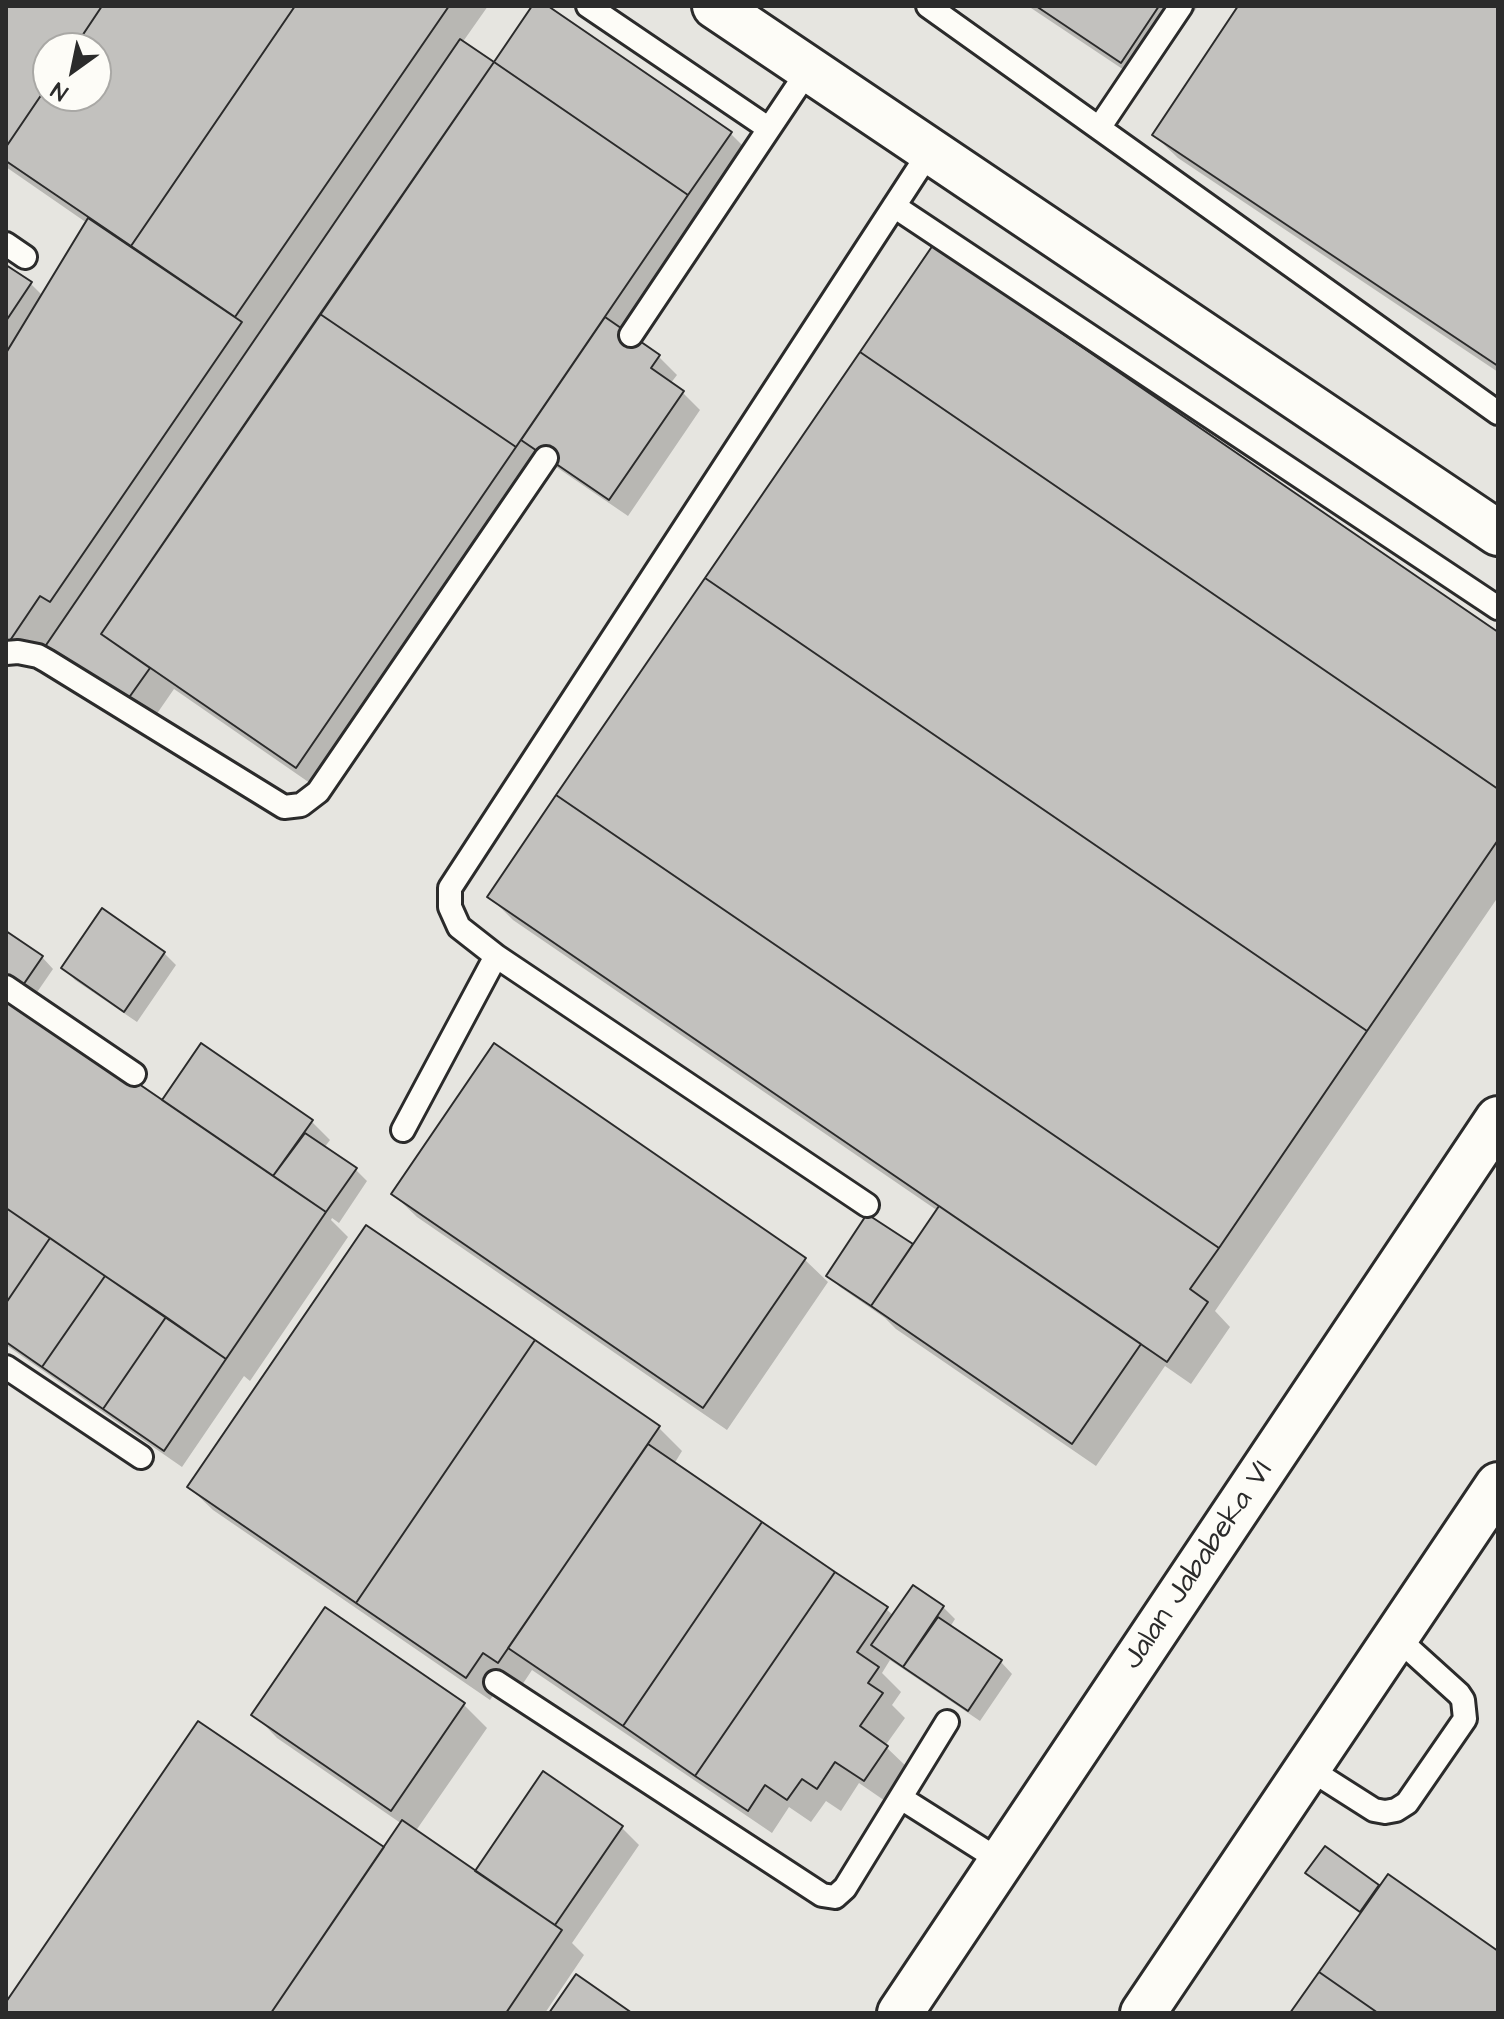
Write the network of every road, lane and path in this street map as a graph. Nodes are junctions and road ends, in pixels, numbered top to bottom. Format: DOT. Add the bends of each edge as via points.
graph roads {
  1 [pos="588,6"];
  2 [pos="715,6"];
  3 [pos="928,6"];
  4 [pos="1181,6"];
  5 [pos="809,69"];
  6 [pos="768,128"];
  7 [pos="1099,128"];
  8 [pos="930,151"];
  9 [pos="894,206"];
  10 [pos="6,244"];
  11 [pos="25,257"];
  12 [pos="631,335"];
  13 [pos="1498,413"];
  14 [pos="546,458"];
  15 [pos="1498,533"];
  16 [pos="1498,608"];
  17 [pos="6,653"];
  18 [pos="496,956"];
  19 [pos="6,987"];
  20 [pos="134,1074"];
  21 [pos="1498,1119"];
  22 [pos="403,1130"];
  23 [pos="867,1205"];
  24 [pos="6,1367"];
  25 [pos="141,1457"];
  26 [pos="1498,1485"];
  27 [pos="1396,1637"];
  28 [pos="496,1682"];
  29 [pos="947,1722"];
  30 [pos="1308,1768"];
  31 [pos="901,1798"];
  32 [pos="1002,1862"];
  33 [pos="900,2013"];
  34 [pos="1143,2013"];
  1 -- 6 [label="lane"];
  2 -- 5 [label="street"];
  3 -- 7 [label="lane"];
  4 -- 7 [label="lane"];
  5 -- 6 [label="lane"];
  5 -- 8 [label="street"];
  6 -- 12 [label="lane"];
  7 -- 13 [label="lane"];
  8 -- 9 [label="lane"];
  8 -- 15 [label="street"];
  9 -- 16 [label="lane"];
  9 -- 18 [label="lane" via="450,888 450,907 459,927"];
  10 -- 11 [label="lane"];
  14 -- 17 [label="lane" via="318,792 301,805 284,807 38,656"];
  18 -- 22 [label="lane"];
  18 -- 23 [label="lane"];
  19 -- 20 [label="lane"];
  21 -- 32 [label="street, Jalan Jababeka VI"];
  24 -- 25 [label="lane"];
  26 -- 27 [label="street"];
  27 -- 30 [label="street"];
  27 -- 30 [label="lane" via="1459,1694 1465,1719 1407,1803 1396,1810 1374,1810"];
  28 -- 31 [label="lane" via="822,1895 835,1897 845,1888"];
  29 -- 31 [label="lane"];
  30 -- 34 [label="street"];
  31 -- 32 [label="lane"];
  32 -- 33 [label="street, Jalan Jababeka VI"];
}
